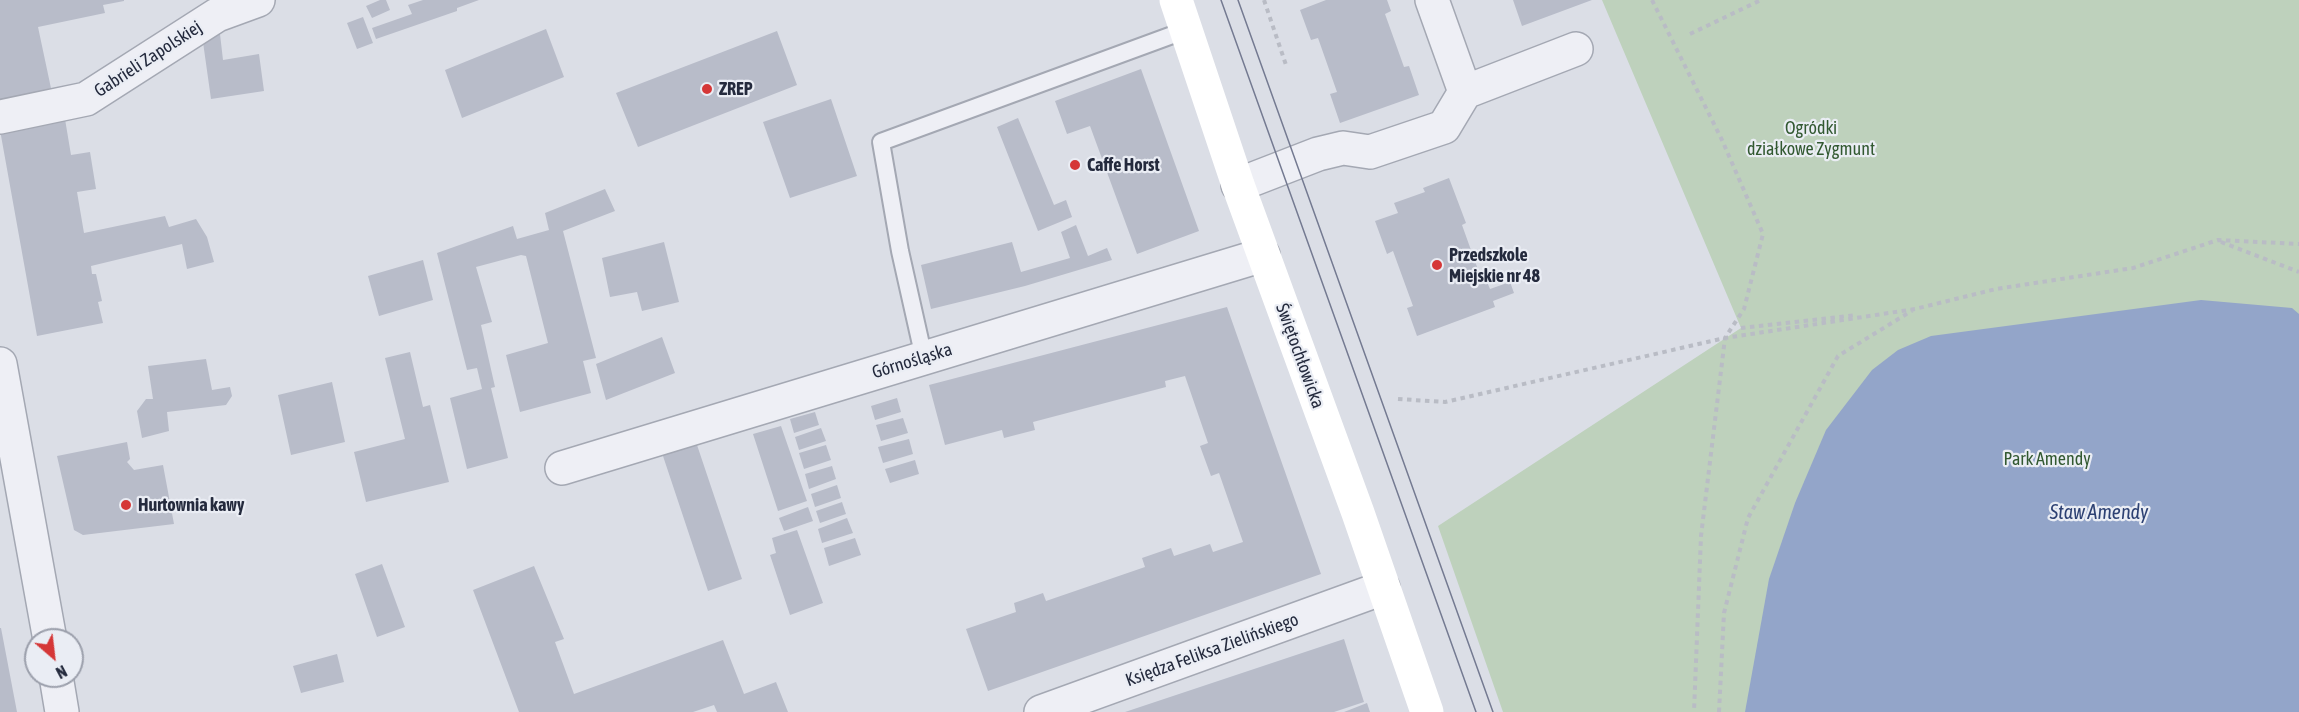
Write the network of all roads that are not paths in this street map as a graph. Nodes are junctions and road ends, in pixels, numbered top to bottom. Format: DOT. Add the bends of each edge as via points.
graph roads {
  1 [pos="258,0"];
  2 [pos="1432,0"];
  3 [pos="1181,15"];
  4 [pos="1576,49"];
  5 [pos="1465,92"];
  6 [pos="0,117"];
  7 [pos="1238,185"];
  8 [pos="1263,255"];
  9 [pos="924,358"];
  10 [pos="0,364"];
  11 [pos="562,468"];
  12 [pos="1383,588"];
  13 [pos="48,628"];
  14 [pos="58,688"];
  15 [pos="62,712"];
  16 [pos="1041,712"];
  17 [pos="1427,712"];
  1 -- 6 [label="street, Gabrieli Zapolskiej" via="217,15 86,99"];
  2 -- 5 [label="street"];
  3 -- 7 [label="main road, Świętochłowicka"];
  3 -- 9 [label="lane" via="881,142"];
  4 -- 5 [label="street"];
  5 -- 7 [label="street" via="1444,126 1370,152 1343,148 1318,154"];
  7 -- 8 [label="main road, Świętochłowicka"];
  8 -- 9 [label="street, Górnośląska"];
  8 -- 12 [label="main road, Świętochłowicka"];
  9 -- 11 [label="street, Górnośląska"];
  10 -- 13 [label="street"];
  12 -- 16 [label="street, Księdza Feliksa Zielińskiego"];
  12 -- 17 [label="main road, Świętochłowicka"];
  14 -- 15 [label="street"];
}
